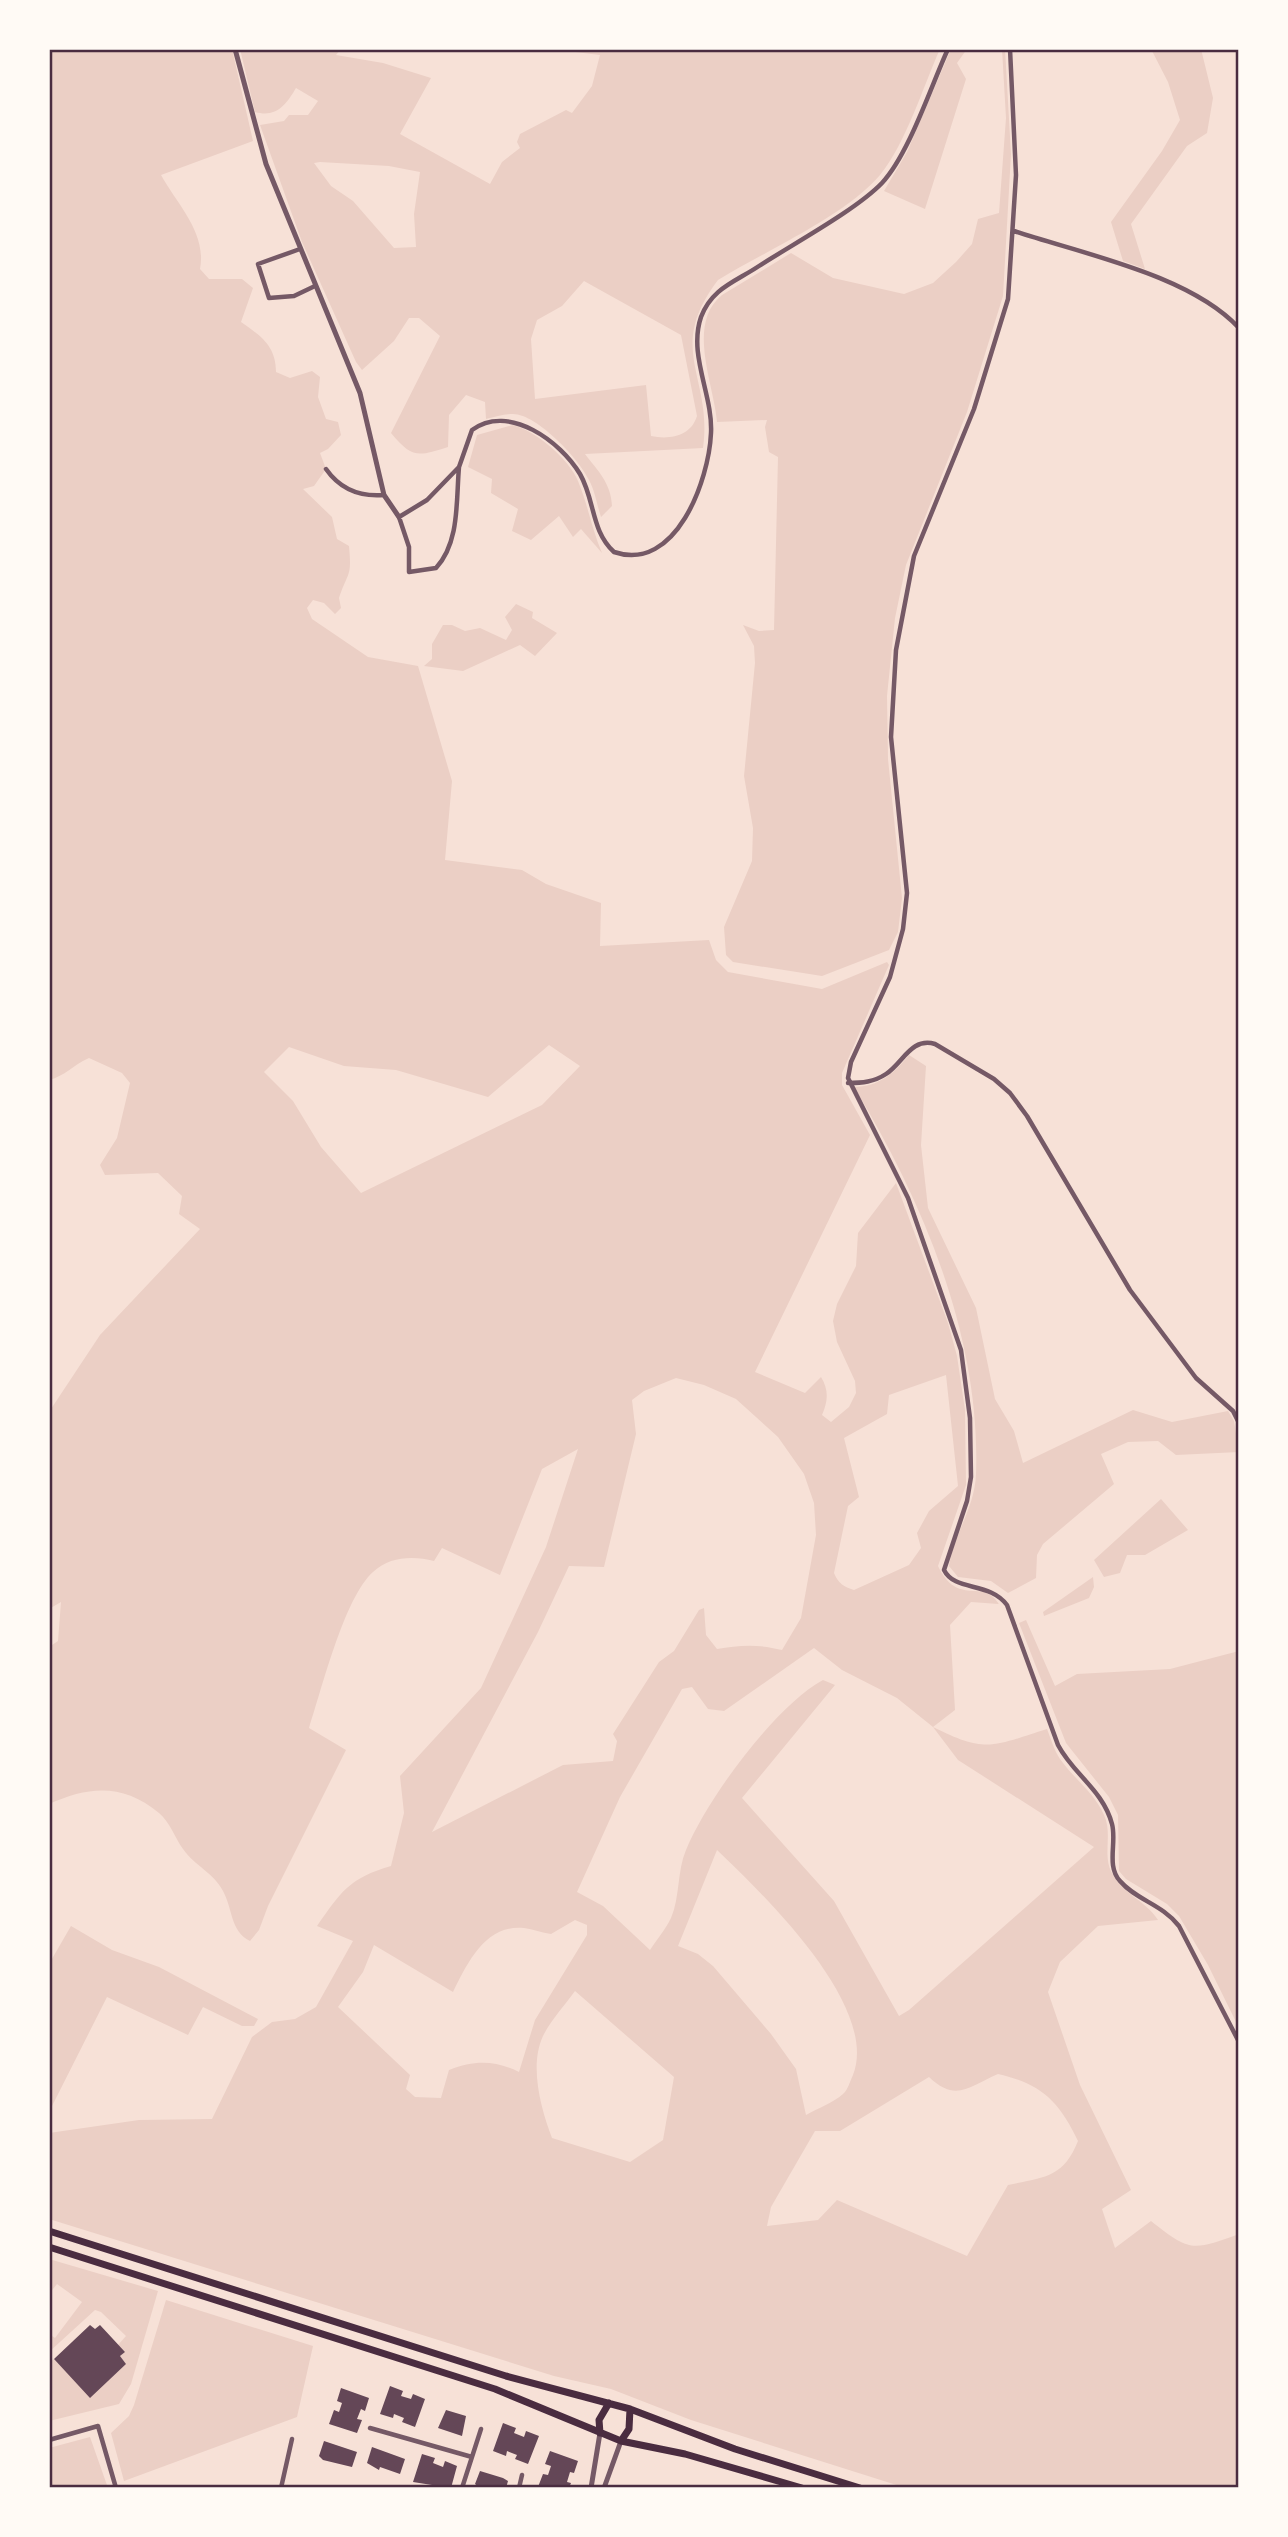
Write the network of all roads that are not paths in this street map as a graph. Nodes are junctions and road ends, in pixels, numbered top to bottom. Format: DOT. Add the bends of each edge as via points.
graph roads {
  1 [pos="235,49"];
  2 [pos="947,49"];
  3 [pos="1010,49"];
  4 [pos="1014,231"];
  5 [pos="300,249"];
  6 [pos="315,286"];
  7 [pos="1239,328"];
  8 [pos="459,467"];
  9 [pos="326,469"];
  10 [pos="384,495"];
  11 [pos="399,517"];
  12 [pos="849,1083"];
  13 [pos="1239,1423"];
  14 [pos="1239,2042"];
  15 [pos="49,2231"];
  16 [pos="49,2247"];
  17 [pos="609,2403"];
  18 [pos="630,2409"];
  19 [pos="370,2428"];
  20 [pos="481,2429"];
  21 [pos="600,2433"];
  22 [pos="292,2439"];
  23 [pos="49,2440"];
  24 [pos="621,2441"];
  25 [pos="472,2457"];
  26 [pos="522,2475"];
  27 [pos="116,2488"];
  28 [pos="281,2488"];
  29 [pos="462,2488"];
  30 [pos="519,2488"];
  31 [pos="591,2488"];
  32 [pos="604,2488"];
  33 [pos="802,2488"];
  34 [pos="860,2488"];
  1 -- 5 [label="street" via="253,127"];
  2 -- 8 [label="street" via="900,155 882,183 755,269 725,284 712,298 699,332 710,418 709,453 690,510 668,540 639,555 614,552 598,533 577,470 523,423 476,427"];
  3 -- 4 [label="street"];
  4 -- 7 [label="street" via="1178,286 1219,309"];
  4 -- 12 [label="street" via="1008,299 973,412 918,544 900,619 891,737 906,916 890,976 851,1062"];
  5 -- 6 [label="street"];
  5 -- 6 [label="street" via="258,264 269,298 294,296"];
  6 -- 10 [label="street" via="360,393"];
  8 -- 11 [label="street" via="427,500"];
  8 -- 11 [label="street" via="452,540 436,568 409,572 409,547"];
  9 -- 10 [label="street" via="355,492"];
  10 -- 11 [label="street"];
  12 -- 13 [label="street" via="878,1078 915,1045 925,1042 1001,1084 1027,1116 1130,1290 1196,1378 1233,1411"];
  12 -- 14 [label="street" via="908,1198 961,1350 970,1418 971,1478 944,1570 958,1583 990,1590 1007,1605 1058,1745 1109,1815 1116,1875 1169,1913 1179,1926"];
  15 -- 17 [label="highway" via="506,2376"];
  16 -- 21 [label="highway" via="495,2389"];
  17 -- 18 [label="highway"];
  17 -- 21 [label="highway" via="599,2420"];
  18 -- 24 [label="highway" via="630,2424"];
  18 -- 34 [label="highway" via="734,2449"];
  19 -- 25 [label="street"];
  20 -- 25 [label="street"];
  21 -- 24 [label="highway"];
  21 -- 31 [label="street"];
  22 -- 28 [label="street"];
  23 -- 27 [label="street" via="98,2426"];
  24 -- 32 [label="street"];
  24 -- 33 [label="highway" via="685,2454"];
  25 -- 29 [label="street"];
  26 -- 30 [label="street"];
}
